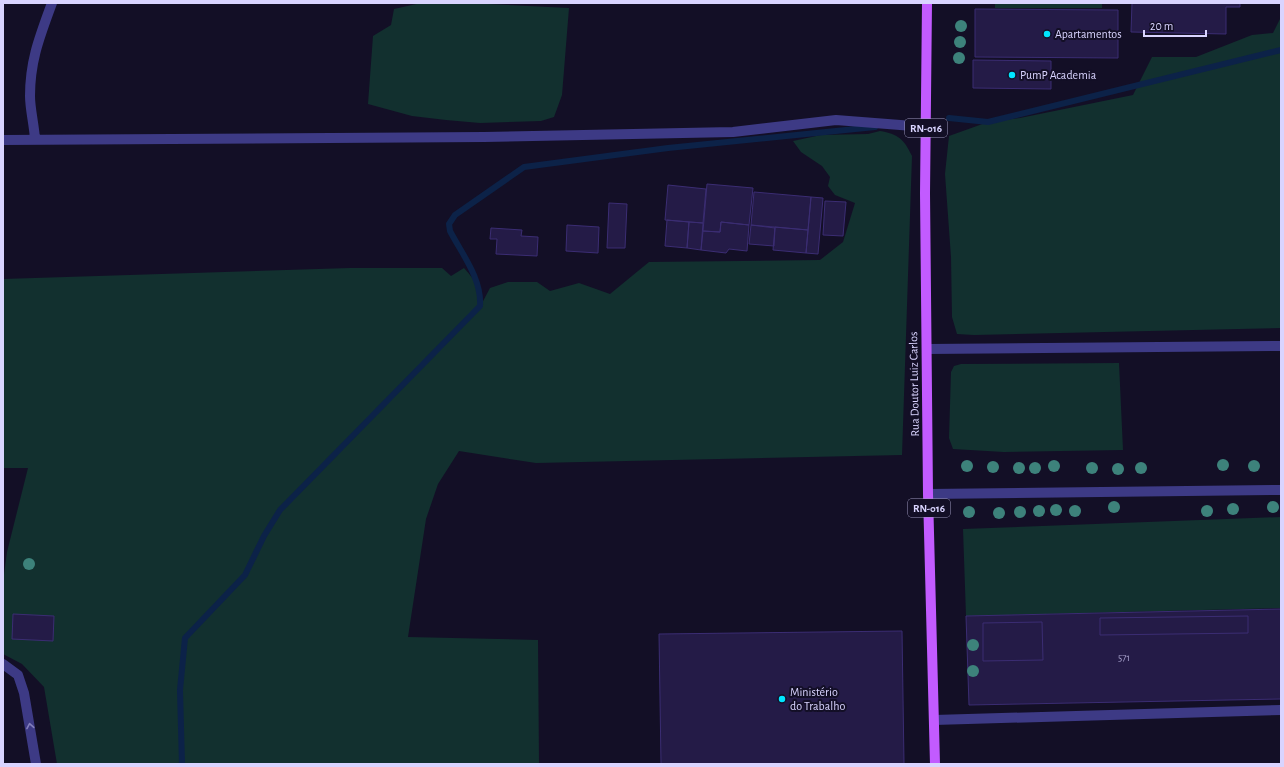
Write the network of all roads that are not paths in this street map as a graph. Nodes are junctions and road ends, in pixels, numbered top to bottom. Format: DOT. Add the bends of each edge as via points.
graph roads {
  1 [pos="52,3"];
  2 [pos="927,3"];
  3 [pos="926,127"];
  4 [pos="35,139"];
  5 [pos="3,140"];
  6 [pos="1281,346"];
  7 [pos="927,349"];
  8 [pos="1281,490"];
  9 [pos="928,494"];
  10 [pos="3,664"];
  11 [pos="1281,710"];
  12 [pos="934,720"];
  13 [pos="36,764"];
  14 [pos="935,764"];
  1 -- 4 [label="street" via="36,45 31,72 30,98"];
  2 -- 3 [label="main road, Rua Doutor Luiz Carlos / RN-016"];
  3 -- 4 [label="street" via="836,120 733,132 554,136"];
  3 -- 7 [label="main road, Rua Doutor Luiz Carlos / RN-016"];
  4 -- 5 [label="street"];
  6 -- 7 [label="street"];
  7 -- 9 [label="main road, Rua Doutor Luiz Carlos / RN-016"];
  8 -- 9 [label="street"];
  9 -- 12 [label="main road, Rua Doutor Luiz Carlos / RN-016"];
  13 -- 10 [label="street, one-way" via="24,693 18,675"];
  11 -- 12 [label="street"];
  12 -- 14 [label="main road, Rua Doutor Luiz Carlos / RN-016"];
}
